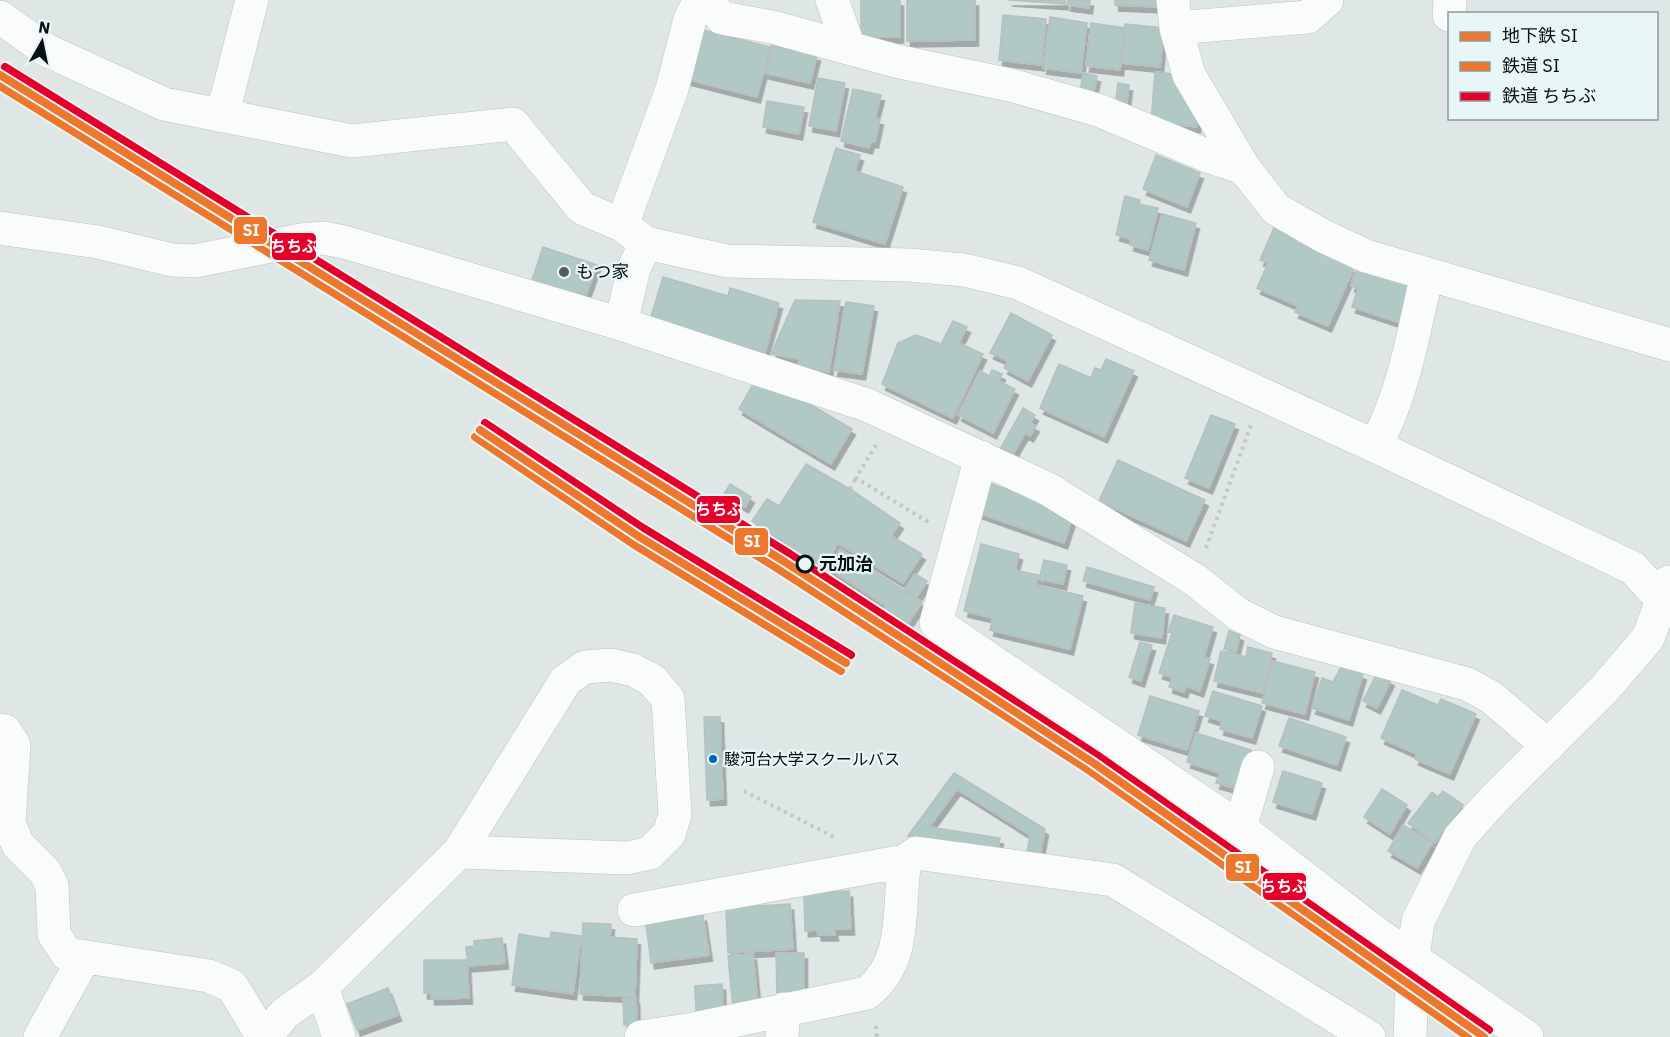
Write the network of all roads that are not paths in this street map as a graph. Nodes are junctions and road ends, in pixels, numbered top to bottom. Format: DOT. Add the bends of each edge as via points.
graph roads {
  1 [pos="252,0"];
  2 [pos="700,0"];
  3 [pos="706,0"];
  4 [pos="832,0"];
  5 [pos="1327,0"];
  6 [pos="5,12"];
  7 [pos="1175,14"];
  8 [pos="849,47"];
  9 [pos="222,116"];
  10 [pos="1244,168"];
  11 [pos="0,228"];
  12 [pos="634,234"];
  13 [pos="1427,275"];
  14 [pos="621,324"];
  15 [pos="1670,345"];
  16 [pos="1375,446"];
  17 [pos="981,457"];
  18 [pos="1667,597"];
  19 [pos="3,731"];
  20 [pos="1548,746"];
  21 [pos="1258,767"];
  22 [pos="1240,828"];
  23 [pos="459,852"];
  24 [pos="905,861"];
  25 [pos="634,910"];
  26 [pos="1413,957"];
  27 [pos="84,958"];
  28 [pos="329,980"];
  29 [pos="783,1023"];
  30 [pos="694,1033"];
  31 [pos="40,1037"];
  32 [pos="264,1037"];
  33 [pos="339,1037"];
  34 [pos="641,1037"];
  35 [pos="1370,1037"];
  36 [pos="1410,1037"];
  37 [pos="1527,1037"];
  1 -- 9 [label="street"];
  2 -- 12 [label="street" via="690,19"];
  3 -- 8 [label="street" via="722,18"];
  4 -- 8 [label="street"];
  5 -- 7 [label="street" via="1308,17"];
  6 -- 9 [label="street" via="46,50 164,104"];
  7 -- 10 [label="street" via="1190,75"];
  8 -- 10 [label="street" via="896,62 1010,85 1098,110"];
  9 -- 12 [label="street" via="352,141 513,124 582,208"];
  10 -- 13 [label="street" via="1276,209 1366,256"];
  11 -- 14 [label="street" via="195,261 323,238"];
  12 -- 14 [label="street" via="634,268"];
  12 -- 16 [label="street" via="727,261 909,265 994,276 1018,283"];
  13 -- 15 [label="street"];
  13 -- 16 [label="street" via="1401,386"];
  14 -- 17 [label="street" via="824,388"];
  16 -- 18 [label="street" via="1633,568"];
  17 -- 20 [label="street" via="1048,489 1195,580 1238,614 1274,632 1467,684 1491,697"];
  17 -- 22 [label="street" via="936,623"];
  18 -- 20 [label="street" via="1648,638"];
  19 -- 27 [label="street" via="14,746 9,823 18,845 45,872 52,886 54,934 67,954"];
  20 -- 26 [label="street" via="1460,837 1418,921"];
  21 -- 22 [label="street"];
  22 -- 26 [label="street"];
  23 -- 23 [label="street" via="566,680 585,667 611,665 652,680 668,699 675,814 669,834 650,853 627,858"];
  23 -- 28 [label="street"];
  24 -- 25 [label="street"];
  24 -- 29 [label="street" via="900,940 877,985 867,993"];
  24 -- 35 [label="street" via="916,853 1113,880"];
  26 -- 36 [label="street"];
  26 -- 37 [label="street"];
  27 -- 31 [label="street"];
  27 -- 32 [label="street" via="209,976 231,986"];
  28 -- 32 [label="street" via="285,1013"];
  28 -- 33 [label="street"];
  29 -- 30 [label="street"];
  30 -- 34 [label="street"];
}
